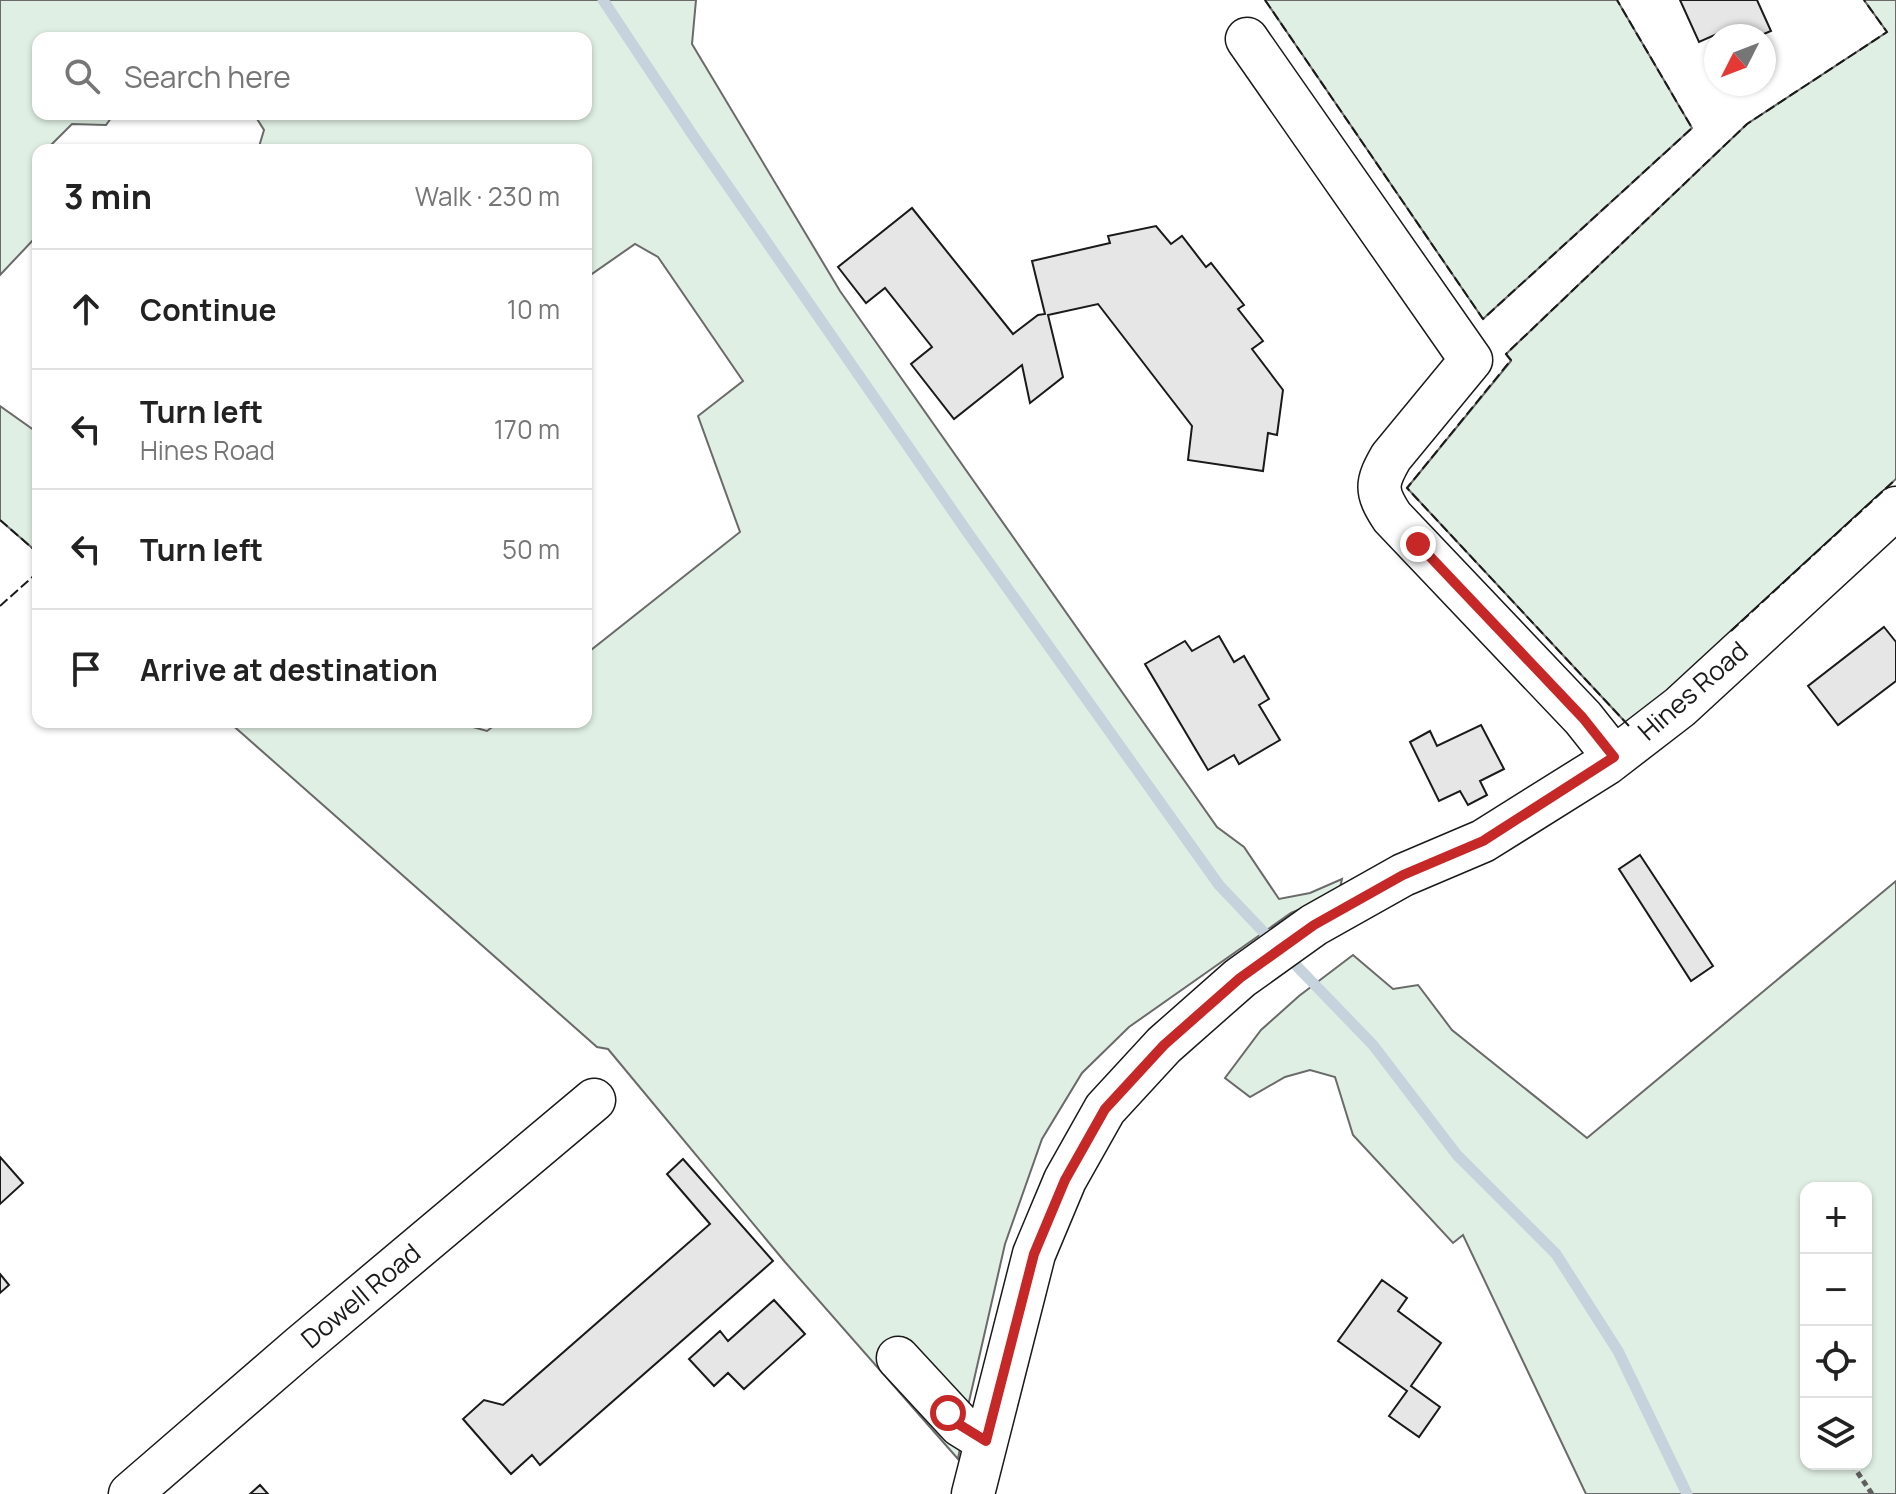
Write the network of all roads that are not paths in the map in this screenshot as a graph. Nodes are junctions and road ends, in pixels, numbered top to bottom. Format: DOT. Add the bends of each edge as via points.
graph roads {
  1 [pos="1247,39"];
  2 [pos="1896,508"];
  3 [pos="1614,757"];
  4 [pos="594,1100"];
  5 [pos="898,1358"];
  6 [pos="986,1441"];
  7 [pos="130,1494"];
  8 [pos="973,1494"];
  1 -- 3 [label="street" via="1471,360 1391,457 1378,488 1382,502"];
  2 -- 3 [label="street, Hines Road" via="1680,707"];
  3 -- 6 [label="street, Hines Road" via="1483,841 1403,875 1314,925 1240,978 1164,1045 1105,1109 1065,1180 1034,1254"];
  4 -- 7 [label="street, Dowell Road"];
  5 -- 6 [label="street" via="960,1425"];
  6 -- 8 [label="street, Hines Road"];
}
